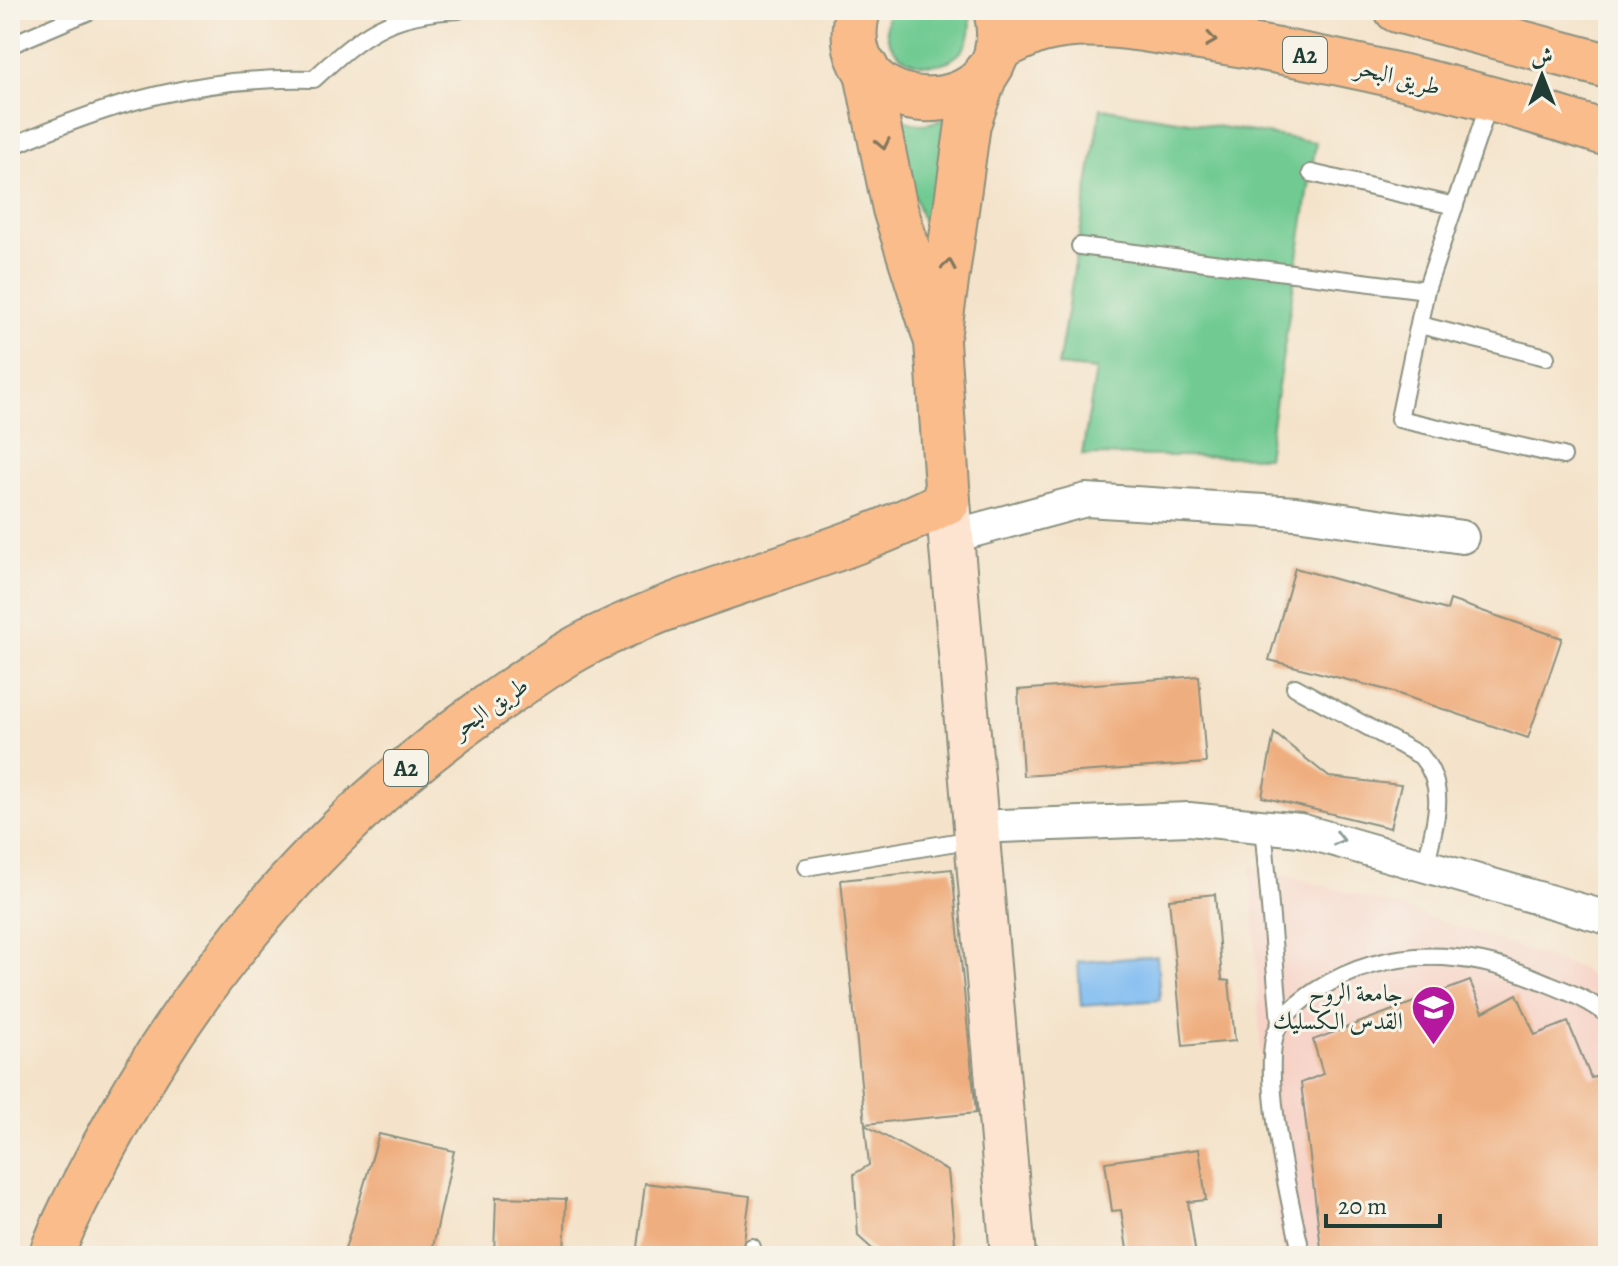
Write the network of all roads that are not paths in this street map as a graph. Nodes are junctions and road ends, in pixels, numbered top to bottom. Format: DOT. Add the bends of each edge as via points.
graph roads {
  1 [pos="92,10"];
  2 [pos="459,10"];
  3 [pos="858,10"];
  4 [pos="1397,10"];
  5 [pos="993,44"];
  6 [pos="10,45"];
  7 [pos="1608,66"];
  8 [pos="866,68"];
  9 [pos="1490,99"];
  10 [pos="1608,134"];
  11 [pos="10,147"];
  12 [pos="1311,173"];
  13 [pos="1455,206"];
  14 [pos="1080,246"];
  15 [pos="1426,290"];
  16 [pos="1420,325"];
  17 [pos="937,342"];
  18 [pos="1546,357"];
  19 [pos="1563,456"];
  20 [pos="949,519"];
  21 [pos="1462,537"];
  22 [pos="1295,687"];
  23 [pos="1263,825"];
  24 [pos="976,833"];
  25 [pos="1426,864"];
  26 [pos="806,867"];
  27 [pos="1608,918"];
  28 [pos="1608,1015"];
  29 [pos="1280,1023"];
  30 [pos="51,1256"];
  31 [pos="1013,1256"];
  32 [pos="1302,1256"];
  1 -- 6 [label="lane"];
  2 -- 11 [label="lane" via="418,12 357,38 314,79 188,86 102,108"];
  3 -- 8 [label="main road" via="856,45"];
  4 -- 7 [label="main road"];
  5 -- 8 [label="main road, A2" via="970,88 948,99 902,97"];
  5 -- 9 [label="main road, طريق البحر / A2, one-way" via="1083,25 1161,32 1305,55"];
  17 -- 5 [label="main road, one-way" via="968,124"];
  8 -- 17 [label="main road, one-way" via="895,209"];
  9 -- 10 [label="main road, طريق البحر / A2"];
  9 -- 13 [label="lane"];
  12 -- 13 [label="lane"];
  13 -- 15 [label="lane"];
  14 -- 15 [label="lane"];
  15 -- 16 [label="lane"];
  16 -- 18 [label="lane"];
  16 -- 19 [label="lane" via="1399,419"];
  17 -- 20 [label="main road"];
  20 -- 21 [label="street" via="1086,500 1285,512"];
  20 -- 24 [label="main road"];
  20 -- 30 [label="main road, طريق البحر / A2" via="858,542 601,636 540,671 405,768 303,866 182,1016 129,1099"];
  22 -- 25 [label="lane" via="1421,756 1436,773 1438,807"];
  23 -- 24 [label="street" via="1124,819"];
  23 -- 25 [label="street, one-way"];
  23 -- 29 [label="lane"];
  24 -- 26 [label="lane"];
  24 -- 31 [label="main road"];
  25 -- 27 [label="street"];
  28 -- 29 [label="lane" via="1526,974 1427,954 1364,966 1313,992"];
  29 -- 32 [label="lane" via="1274,1039 1273,1083"];
}
